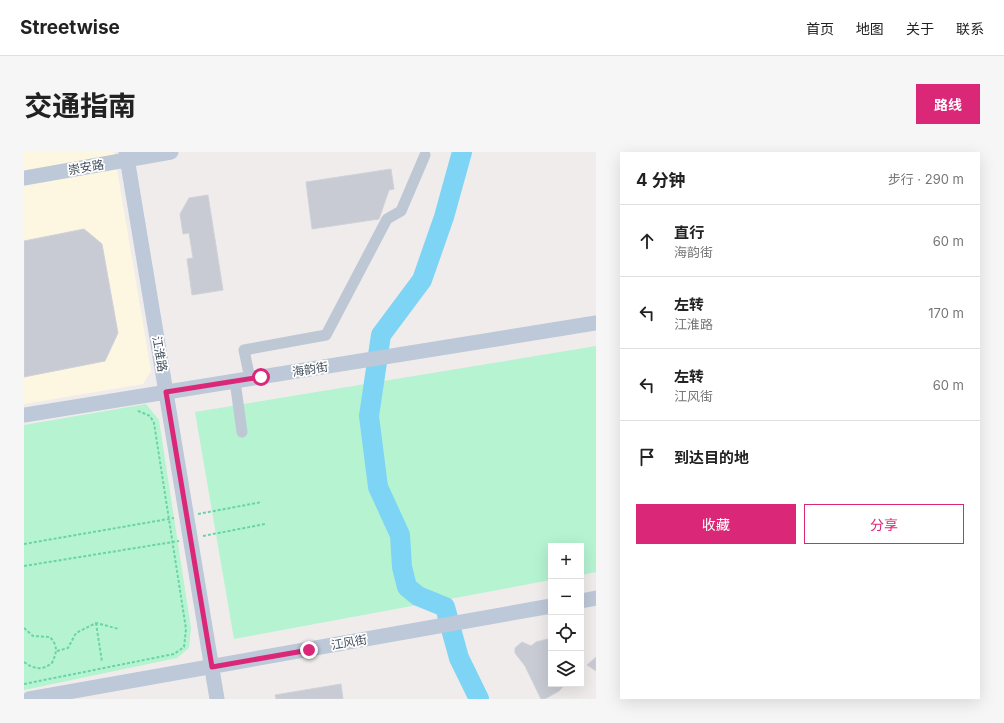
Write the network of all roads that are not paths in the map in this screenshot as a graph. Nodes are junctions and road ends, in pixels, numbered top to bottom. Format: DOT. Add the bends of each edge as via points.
graph roads {
  1 [pos="171,152"];
  2 [pos="425,155"];
  3 [pos="127,156"];
  4 [pos="24,178"];
  5 [pos="596,323"];
  6 [pos="242,380"];
  7 [pos="166,392"];
  8 [pos="24,415"];
  9 [pos="242,432"];
  10 [pos="596,598"];
  11 [pos="584,600"];
  12 [pos="548,607"];
  13 [pos="212,667"];
  14 [pos="29,699"];
  15 [pos="217,699"];
  1 -- 3 [label="street, 崇安路"];
  2 -- 6 [label="street" via="401,211 387,219 326,335 244,350"];
  3 -- 4 [label="street, 崇安路"];
  3 -- 7 [label="street, 江淮路"];
  5 -- 6 [label="street, 海韵街"];
  6 -- 7 [label="street, 海韵街"];
  6 -- 9 [label="street"];
  7 -- 8 [label="street, 海韵街"];
  7 -- 13 [label="street, 江淮路"];
  10 -- 11 [label="street"];
  12 -- 13 [label="street, 江风街"];
  13 -- 14 [label="street, 江风街"];
  13 -- 15 [label="street, 江淮路"];
}
